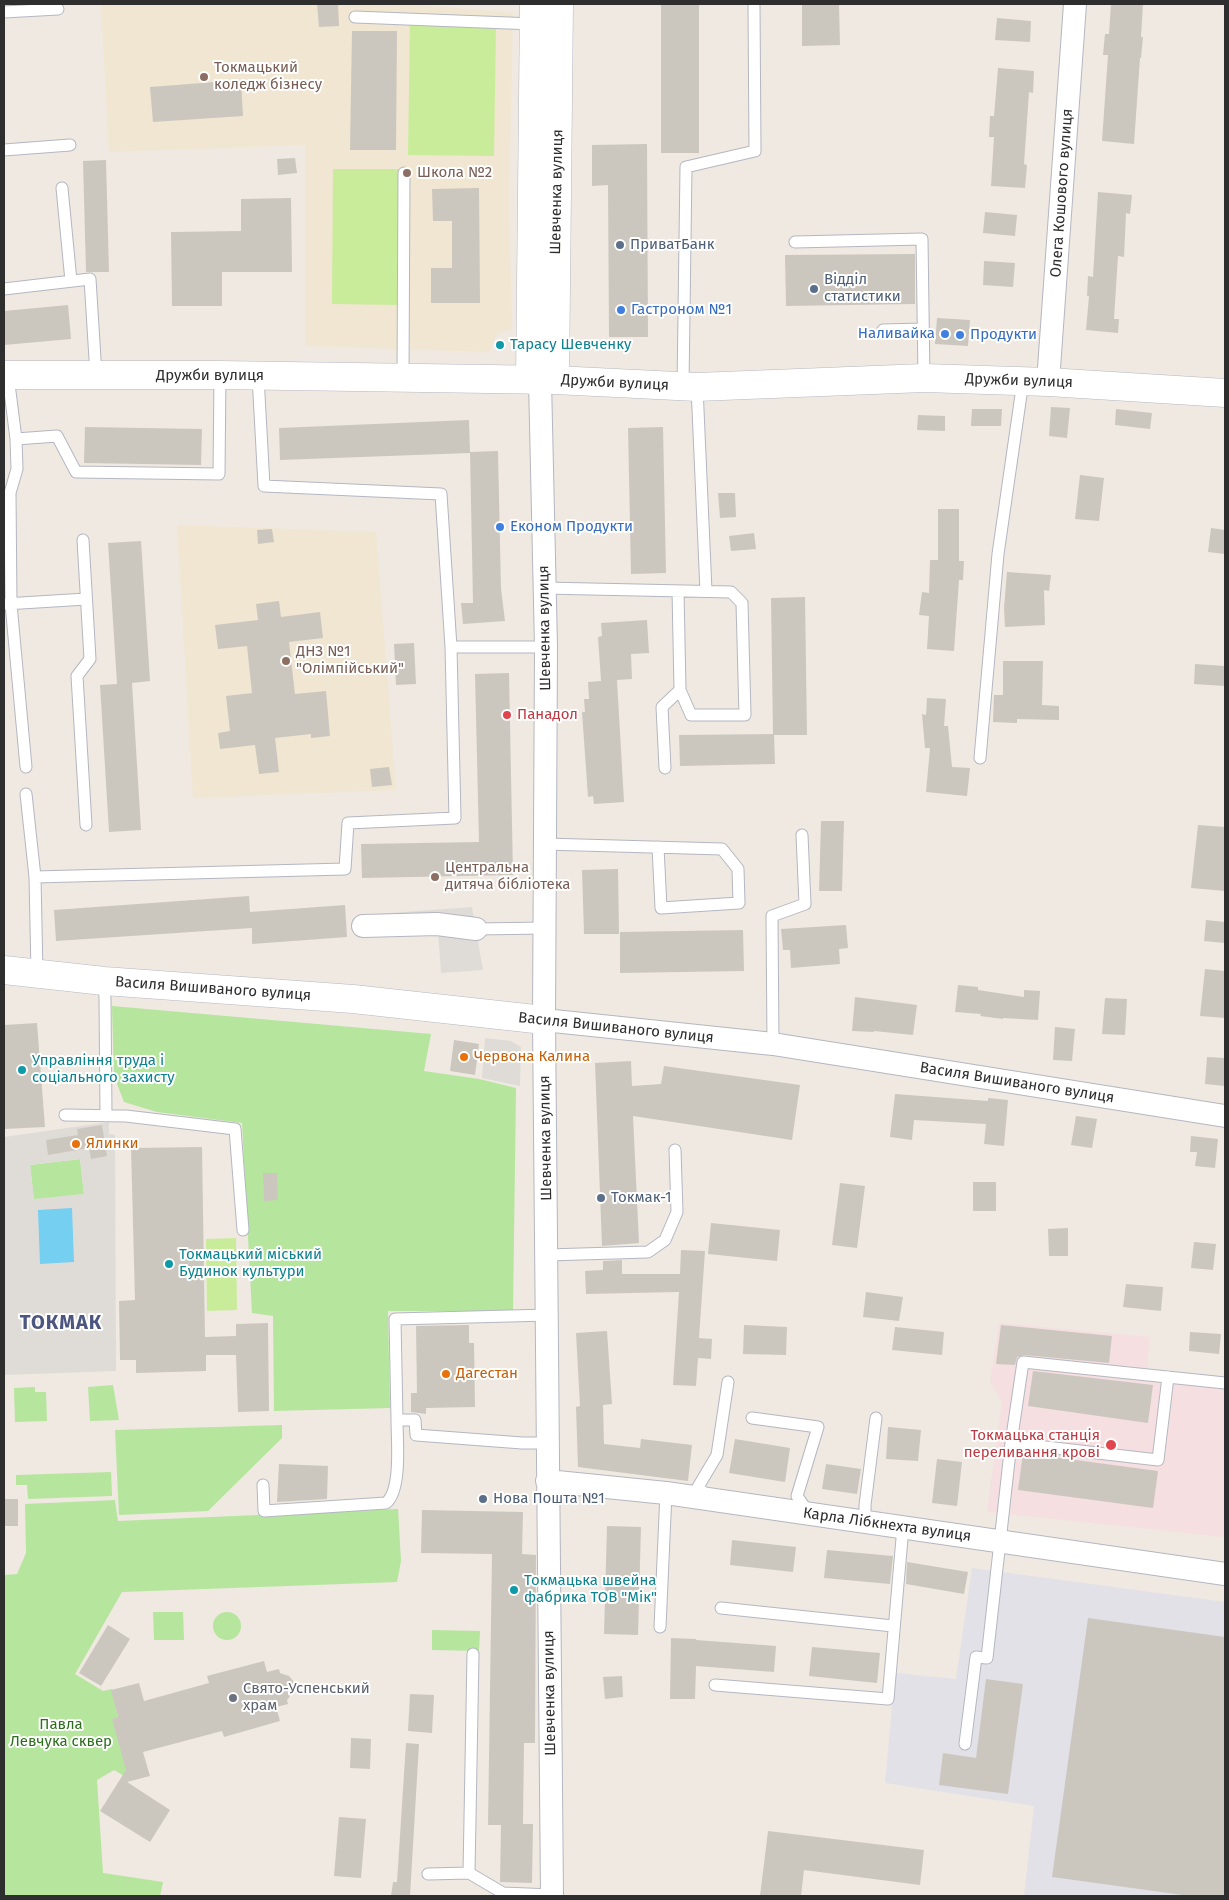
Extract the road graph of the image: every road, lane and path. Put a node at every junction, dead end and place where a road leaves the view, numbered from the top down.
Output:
1 (559, 4) edge
2 (754, 4) edge
3 (1075, 4) edge
4 (58, 9) dead end
5 (4, 12) edge
6 (534, 14) edge
7 (355, 17) dead end
8 (70, 145) dead end
9 (4, 150) edge
10 (404, 173) dead end
11 (62, 188) dead end
12 (795, 242) dead end
13 (71, 281) junction
14 (4, 289) edge
15 (923, 328) junction
16 (883, 330) dead end
17 (96, 375) junction
18 (6, 376) edge
19 (220, 376) junction
20 (258, 376) junction
21 (403, 378) junction
22 (924, 378) junction
23 (542, 380) junction
24 (1036, 381) junction
25 (690, 387) junction
26 (1225, 393) edge
27 (16, 439) junction
28 (83, 540) dead end
29 (544, 588) junction
30 (678, 591) junction
31 (706, 591) junction
32 (86, 599) junction
33 (8, 604) edge
34 (451, 647) junction
35 (546, 647) junction
36 (680, 690) junction
37 (980, 758) dead end
38 (26, 767) dead end
39 (665, 768) dead end
40 (26, 794) dead end
41 (86, 825) dead end
42 (802, 835) dead end
43 (546, 844) junction
44 (658, 847) junction
45 (35, 877) junction
46 (363, 926) dead end
47 (545, 928) junction
48 (476, 929) joint
49 (4, 970) edge
50 (37, 972) junction
51 (104, 981) junction
52 (544, 1020) junction
53 (773, 1044) junction
54 (65, 1115) dead end
55 (106, 1116) junction
56 (1225, 1116) edge
57 (675, 1150) dead end
58 (243, 1230) dead end
59 (547, 1255) junction
60 (548, 1315) junction
61 (1168, 1377) junction
62 (728, 1382) dead end
63 (1225, 1383) edge
64 (752, 1418) dead end
65 (876, 1418) dead end
66 (397, 1420) junction
67 (548, 1443) junction
68 (1011, 1443) junction
69 (547, 1481) junction
70 (263, 1485) dead end
71 (666, 1493) junction
72 (711, 1500) junction
73 (809, 1514) junction
74 (865, 1522) junction
75 (903, 1528) junction
76 (1000, 1541) junction
77 (1225, 1574) edge
78 (721, 1608) dead end
79 (893, 1626) junction
80 (660, 1627) dead end
81 (473, 1654) dead end
82 (715, 1685) dead end
83 (965, 1744) dead end
84 (469, 1873) junction
85 (428, 1874) dead end
86 (552, 1896) edge

1 - 23 street, Шевченка вулиця
2 - 25 lane
3 - 24 street, Олега Кошового вулиця
4 - 5 lane
6 - 7 lane
6 - 23 street, Шевченка вулиця
8 - 9 lane
10 - 21 lane
11 - 13 lane
12 - 15 lane
13 - 14 lane
13 - 17 lane
15 - 16 lane
15 - 22 lane
17 - 18 street, Дружби вулиця
17 - 19 street, Дружби вулиця
18 - 27 lane
19 - 20 street, Дружби вулиця
19 - 27 lane
20 - 21 street, Дружби вулиця
20 - 34 lane
21 - 23 street, Дружби вулиця
22 - 24 street, Дружби вулиця
22 - 25 street, Дружби вулиця
23 - 25 street, Дружби вулиця
23 - 29 street, Шевченка вулиця
24 - 26 street, Дружби вулиця
24 - 37 lane
25 - 31 lane
27 - 33 lane
28 - 32 lane
29 - 30 lane
29 - 35 street, Шевченка вулиця
30 - 31 lane
30 - 36 lane
31 - 36 lane
32 - 33 lane
32 - 41 lane
33 - 38 lane
34 - 35 lane
34 - 45 lane
35 - 43 street, Шевченка вулиця
36 - 39 lane
40 - 45 lane
42 - 53 lane
43 - 44 lane
43 - 47 street, Шевченка вулиця
44 - 44 lane
45 - 50 lane
46 - 48 street
47 - 48 lane
47 - 52 street, Шевченка вулиця
49 - 50 street, Василя Вишиваного вулиця
50 - 51 street, Василя Вишиваного вулиця
51 - 52 street, Василя Вишиваного вулиця
51 - 55 lane
52 - 53 street, Василя Вишиваного вулиця
52 - 59 street, Шевченка вулиця
53 - 56 street, Василя Вишиваного вулиця
54 - 55 lane
55 - 58 lane
57 - 59 lane
59 - 60 street, Шевченка вулиця
60 - 66 lane
60 - 67 street, Шевченка вулиця
61 - 63 lane
61 - 68 lane
61 - 68 lane
62 - 72 lane
64 - 73 lane
65 - 74 lane
66 - 67 lane
66 - 70 lane
67 - 69 street, Шевченка вулиця
68 - 76 lane
69 - 71 street, Карла Лібкнехта вулиця
69 - 86 street, Шевченка вулиця
71 - 72 street, Карла Лібкнехта вулиця
71 - 80 lane
72 - 73 street, Карла Лібкнехта вулиця
73 - 74 street, Карла Лібкнехта вулиця
74 - 75 street, Карла Лібкнехта вулиця
75 - 76 street, Карла Лібкнехта вулиця
75 - 79 lane
76 - 77 street, Карла Лібкнехта вулиця
76 - 83 lane
78 - 79 lane
79 - 82 lane
81 - 84 lane
84 - 85 lane
84 - 86 lane

